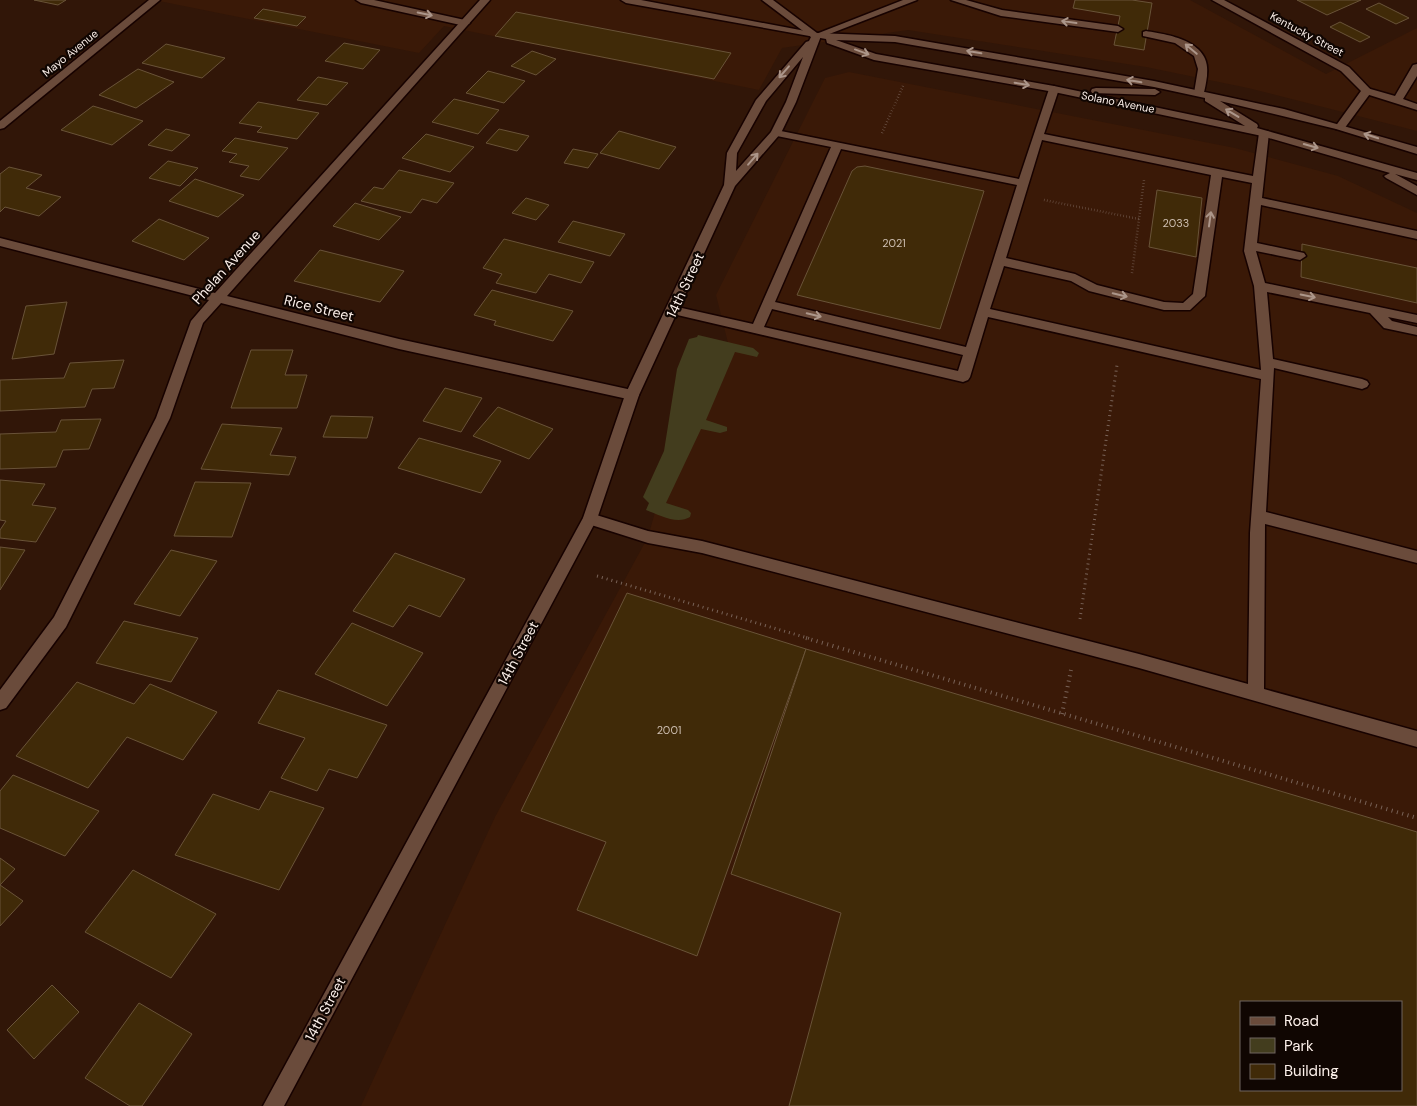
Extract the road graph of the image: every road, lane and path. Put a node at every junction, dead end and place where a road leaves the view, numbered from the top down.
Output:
1 (156, 0) edge
2 (360, 0) edge
3 (485, 0) edge
4 (626, 0) edge
5 (766, 0) edge
6 (912, 0) edge
7 (956, 0) edge
8 (1218, 0) edge
9 (465, 23) junction
10 (1118, 29) dead end
11 (1146, 34) dead end
12 (816, 36) junction
13 (1417, 67) edge
14 (904, 82) dead end
15 (1054, 89) junction
16 (1367, 91) junction
17 (1396, 101) junction
18 (1197, 106) junction
19 (1417, 107) edge
20 (0, 126) edge
21 (1340, 127) junction
22 (776, 132) junction
23 (1264, 133) junction
24 (1038, 136) junction
25 (838, 144) junction
26 (1417, 151) edge
27 (873, 152) junction
28 (1147, 159) junction
29 (1365, 162) junction
30 (1217, 172) junction
31 (1417, 178) edge
32 (1257, 180) junction
33 (1024, 182) junction
34 (730, 185) junction
35 (1417, 191) edge
36 (1020, 195) junction
37 (1255, 200) junction
38 (1139, 219) junction
39 (1417, 235) edge
40 (0, 242) edge
41 (1250, 245) junction
42 (1300, 256) dead end
43 (1000, 261) junction
44 (1260, 286) junction
45 (1129, 296) junction
46 (218, 298) junction
47 (767, 304) junction
48 (673, 310) junction
49 (1374, 310) junction
50 (1417, 310) edge
51 (984, 312) junction
52 (1417, 319) edge
53 (757, 329) junction
54 (1417, 332) edge
55 (1120, 343) junction
56 (972, 353) junction
57 (1267, 369) junction
58 (1362, 384) dead end
59 (632, 395) junction
60 (1258, 516) junction
61 (590, 519) junction
62 (1417, 558) edge
63 (597, 576) dead end
64 (1076, 646) junction
65 (1256, 695) junction
66 (0, 702) edge
67 (1062, 714) junction
68 (1417, 739) edge
69 (1417, 818) edge
70 (274, 1106) edge

1 - 20 street, Mayo Avenue
2 -> 9 street
3 - 9 street, Phelan Avenue
4 - 12 street, Solano Avenue
5 - 12 street
6 - 12 street
10 -> 7 street
8 - 16 street, Kentucky Street
9 - 46 street, Phelan Avenue
18 -> 11 street
12 -> 15 street, Solano Avenue
18 -> 12 street, Solano Avenue
12 - 22 street, 14th Street
12 -> 34 street, 14th Street
13 - 17 street
14 - 27 path
15 - 18 street, Solano Avenue
15 - 18 street
15 - 24 street
16 - 17 street
16 - 21 street
17 - 19 street
18 - 21 street, Solano Avenue
18 - 23 street, Solano Avenue
23 -> 18 street
26 -> 21 street, Solano Avenue
22 - 25 street
34 -> 22 street, 14th Street
23 -> 29 street, Solano Avenue
23 - 32 street
24 - 28 street
24 - 33 street
25 - 27 street
25 - 47 street
27 - 33 street
28 - 30 street
28 - 38 path
29 - 31 street, Solano Avenue
29 - 35 street
30 - 32 street
45 -> 30 street
32 - 37 street
33 - 36 street
34 - 48 street, 14th Street
36 - 38 path
36 - 43 street
37 - 39 street
37 - 41 street
38 - 45 path
40 - 46 street, Rice Street
41 - 42 street
41 - 44 street
43 -> 45 street
43 - 51 street
44 -> 49 street
44 - 57 street
46 - 59 street, Rice Street
46 - 66 street, Phelan Avenue
47 - 53 street
47 -> 56 street
48 - 53 street
48 - 59 street, 14th Street
49 - 50 street
49 - 52 street
49 - 54 street
51 - 55 street
51 - 56 street
53 - 56 street
55 - 57 street
55 - 64 path
57 - 58 street
57 - 60 street
59 - 61 street, 14th Street
60 - 62 street
60 - 65 street
61 - 64 street
61 - 70 street, 14th Street
63 - 67 path
64 - 65 street
64 - 67 path
65 - 68 street
67 - 69 path

